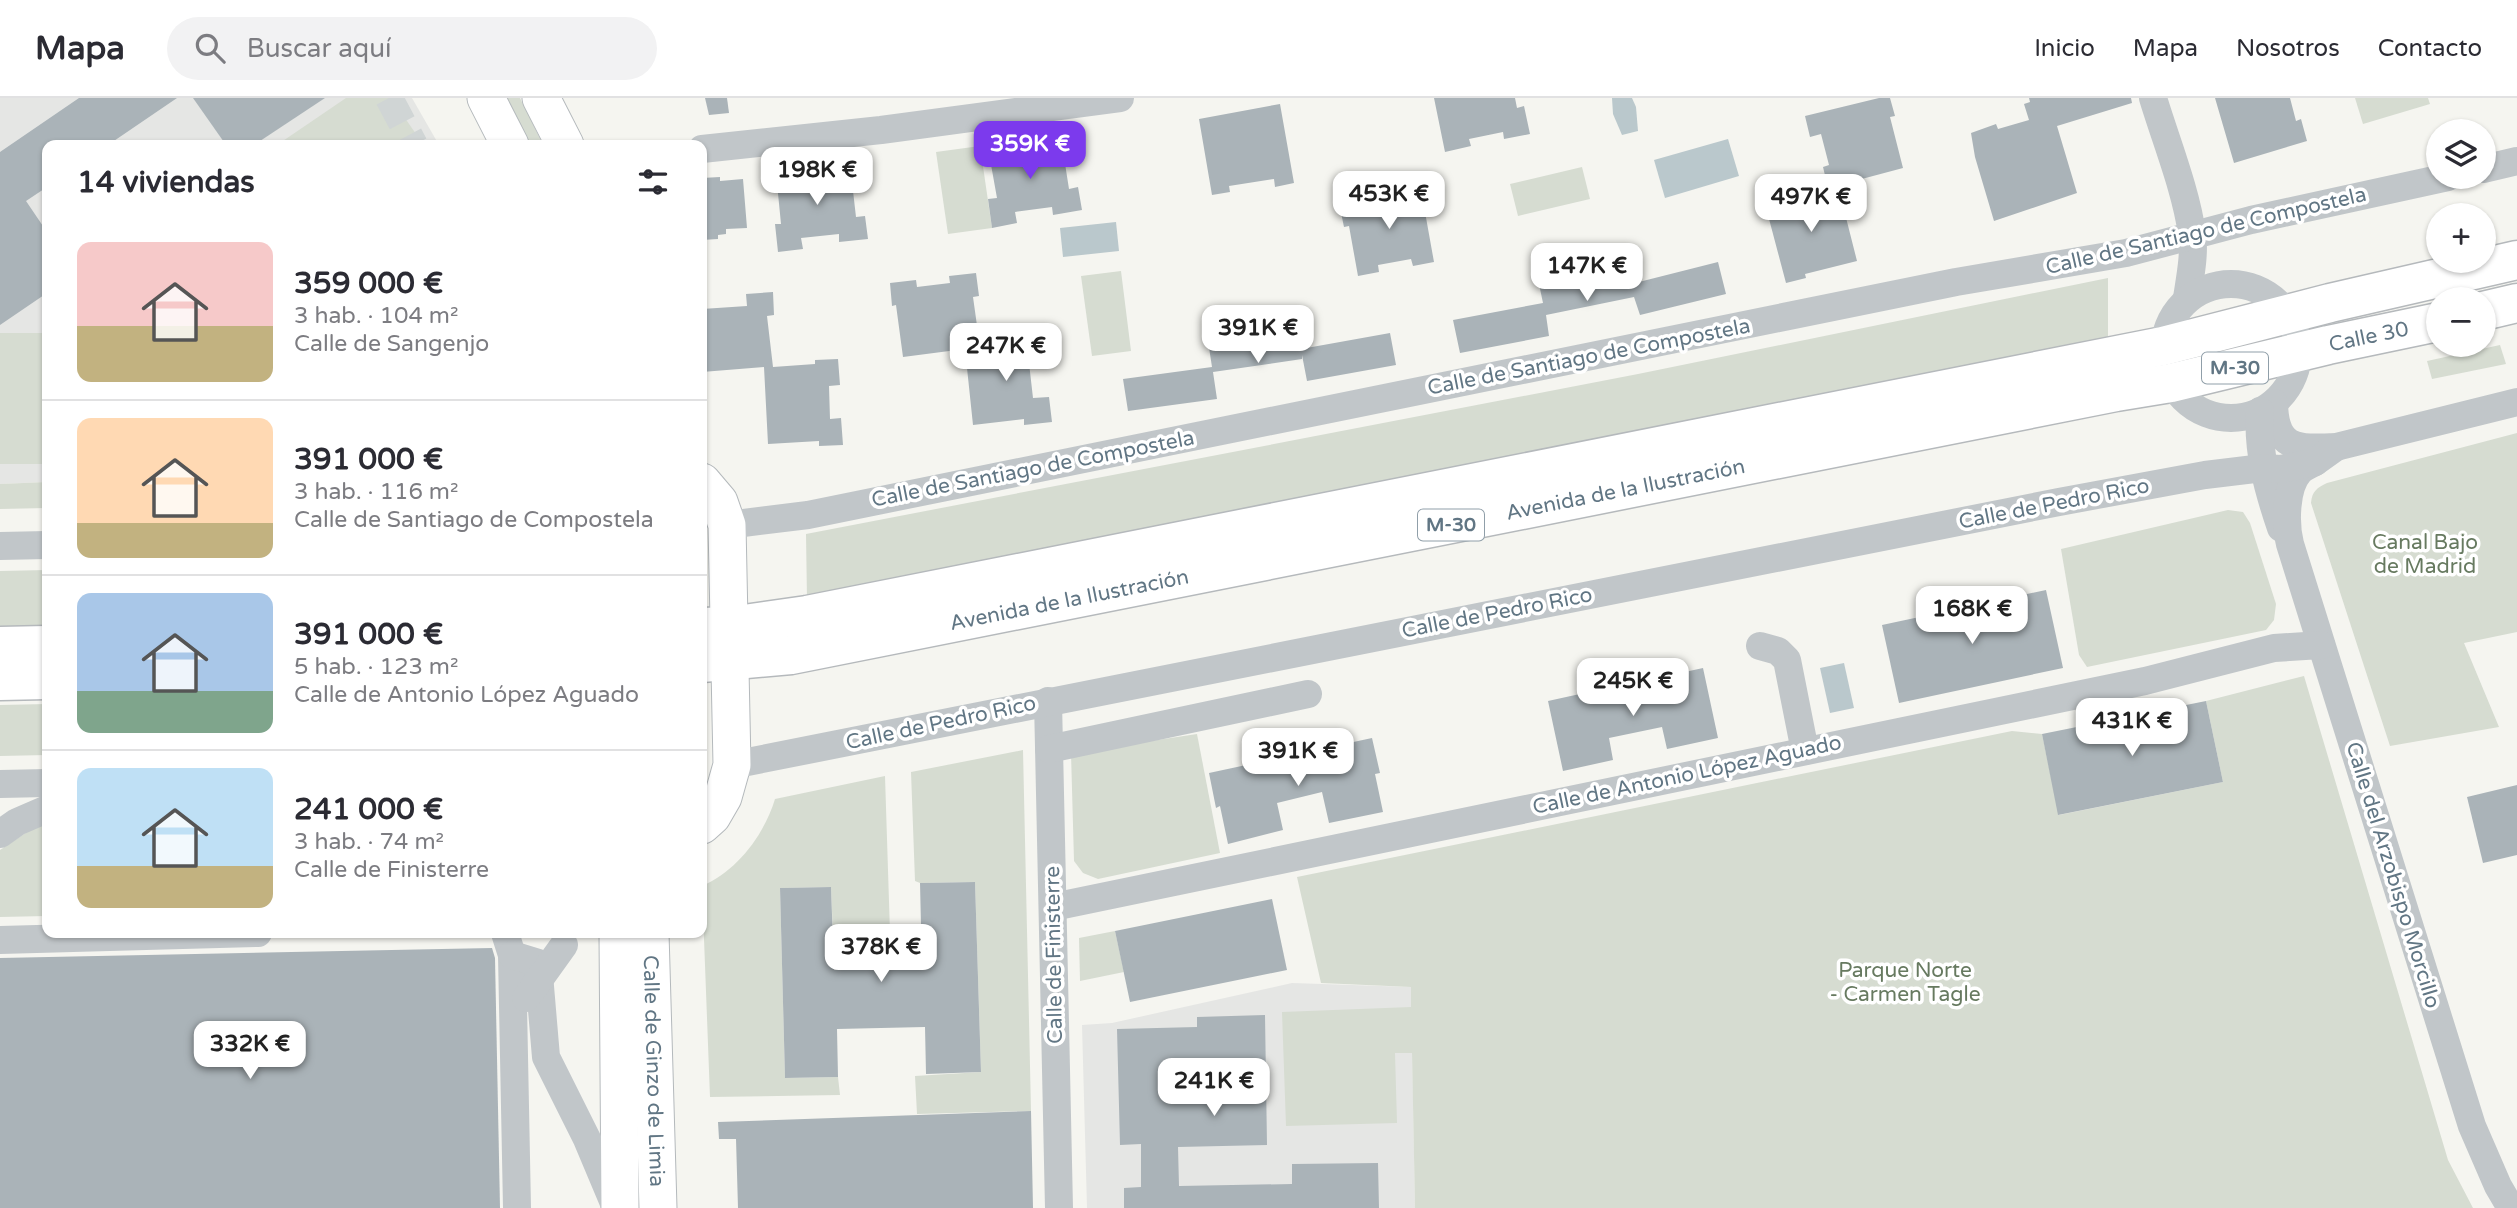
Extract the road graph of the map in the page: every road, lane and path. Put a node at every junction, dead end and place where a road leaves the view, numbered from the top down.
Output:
1 (486, 98) edge
2 (541, 98) edge
3 (1121, 98) edge
4 (2154, 98) edge
5 (507, 140) edge
6 (562, 140) edge
7 (707, 148) edge
8 (2517, 161) edge
9 (2496, 166) edge
10 (2426, 182) edge
11 (2192, 234) junction
12 (2517, 260) edge
13 (2228, 283) junction
14 (2187, 298) junction
15 (2517, 303) edge
16 (2496, 308) edge
17 (2288, 315) junction
18 (2517, 322) edge
19 (2426, 324) edge
20 (2496, 326) edge
21 (2426, 338) edge
22 (2358, 340) junction
23 (2163, 346) junction
24 (2299, 353) junction
25 (2171, 383) junction
26 (2517, 402) edge
27 (2267, 407) junction
28 (2228, 419) junction
29 (2325, 454) junction
30 (2263, 468) junction
31 (707, 488) edge
32 (727, 525) junction
33 (2288, 536) junction
34 (42, 545) edge
35 (0, 546) edge
36 (716, 644) edge
37 (42, 645) edge
38 (2321, 645) junction
39 (0, 646) edge
40 (1760, 646) dead end
41 (42, 680) edge
42 (0, 681) edge
43 (1308, 694) dead end
44 (1048, 701) junction
45 (1049, 749) junction
46 (1805, 751) junction
47 (732, 765) junction
48 (42, 783) edge
49 (0, 784) edge
50 (42, 810) edge
51 (707, 820) edge
52 (0, 834) edge
53 (1053, 907) junction
54 (74, 938) edge
55 (618, 938) edge
56 (650, 938) edge
57 (569, 939) edge
58 (0, 940) edge
59 (508, 944) edge
60 (2509, 1194) edge
61 (517, 1208) edge
62 (531, 1208) edge
63 (618, 1208) edge
64 (658, 1208) edge
65 (1059, 1208) edge

1 - 5 main road
2 - 6 main road
3 - 7 street
4 - 11 street
8 - 9 street
10 - 11 street, Calle de Santiago de Compostela
11 - 13 street
11 - 14 street
11 - 32 street, Calle de Santiago de Compostela
12 - 17 highway, M-30
13 - 14 street
13 - 17 street
14 - 23 street
15 - 16 highway
17 - 23 highway, Avenida de la Ilustración / M-30
17 - 24 street
18 - 20 highway
19 - 22 highway, Calle 30 / M-30
21 - 22 highway
22 - 24 highway, Calle 30 / M-30
23 - 25 street
23 - 36 highway, Avenida de la Ilustración / M-30
24 - 25 highway, Avenida de la Ilustración / M-30
24 - 27 street
25 - 28 street
25 - 36 highway, Avenida de la Ilustración / M-30
26 - 29 street, Calle de Pedro Rico
27 - 28 street
27 - 29 street, Calle de Pedro Rico
27 - 30 street, Calle del Arzobispo Morcillo
28 - 30 street
29 - 30 street, Calle de Pedro Rico
29 - 33 street, Calle del Arzobispo Morcillo
30 - 33 street, Calle del Arzobispo Morcillo
30 - 44 street, Calle de Pedro Rico
31 - 32 main road
32 - 36 main road
33 - 38 street, Calle del Arzobispo Morcillo
34 - 35 street
36 - 47 main road
37 - 39 highway
38 - 46 street, Calle de Antonio López Aguado
38 - 60 street, Calle del Arzobispo Morcillo
40 - 46 street
41 - 42 highway
43 - 45 street
44 - 45 street, Calle de Finisterre
44 - 47 street, Calle de Pedro Rico
45 - 53 street, Calle de Finisterre
46 - 53 street, Calle de Antonio López Aguado
47 - 51 main road
48 - 49 street
50 - 52 street
53 - 65 street, Calle de Finisterre
54 - 58 street
55 - 63 main road, Calle de Ginzo de Limia
56 - 64 main road, Calle de Ginzo de Limia
57 - 62 street, bridge
59 - 61 street
59 - 63 street

